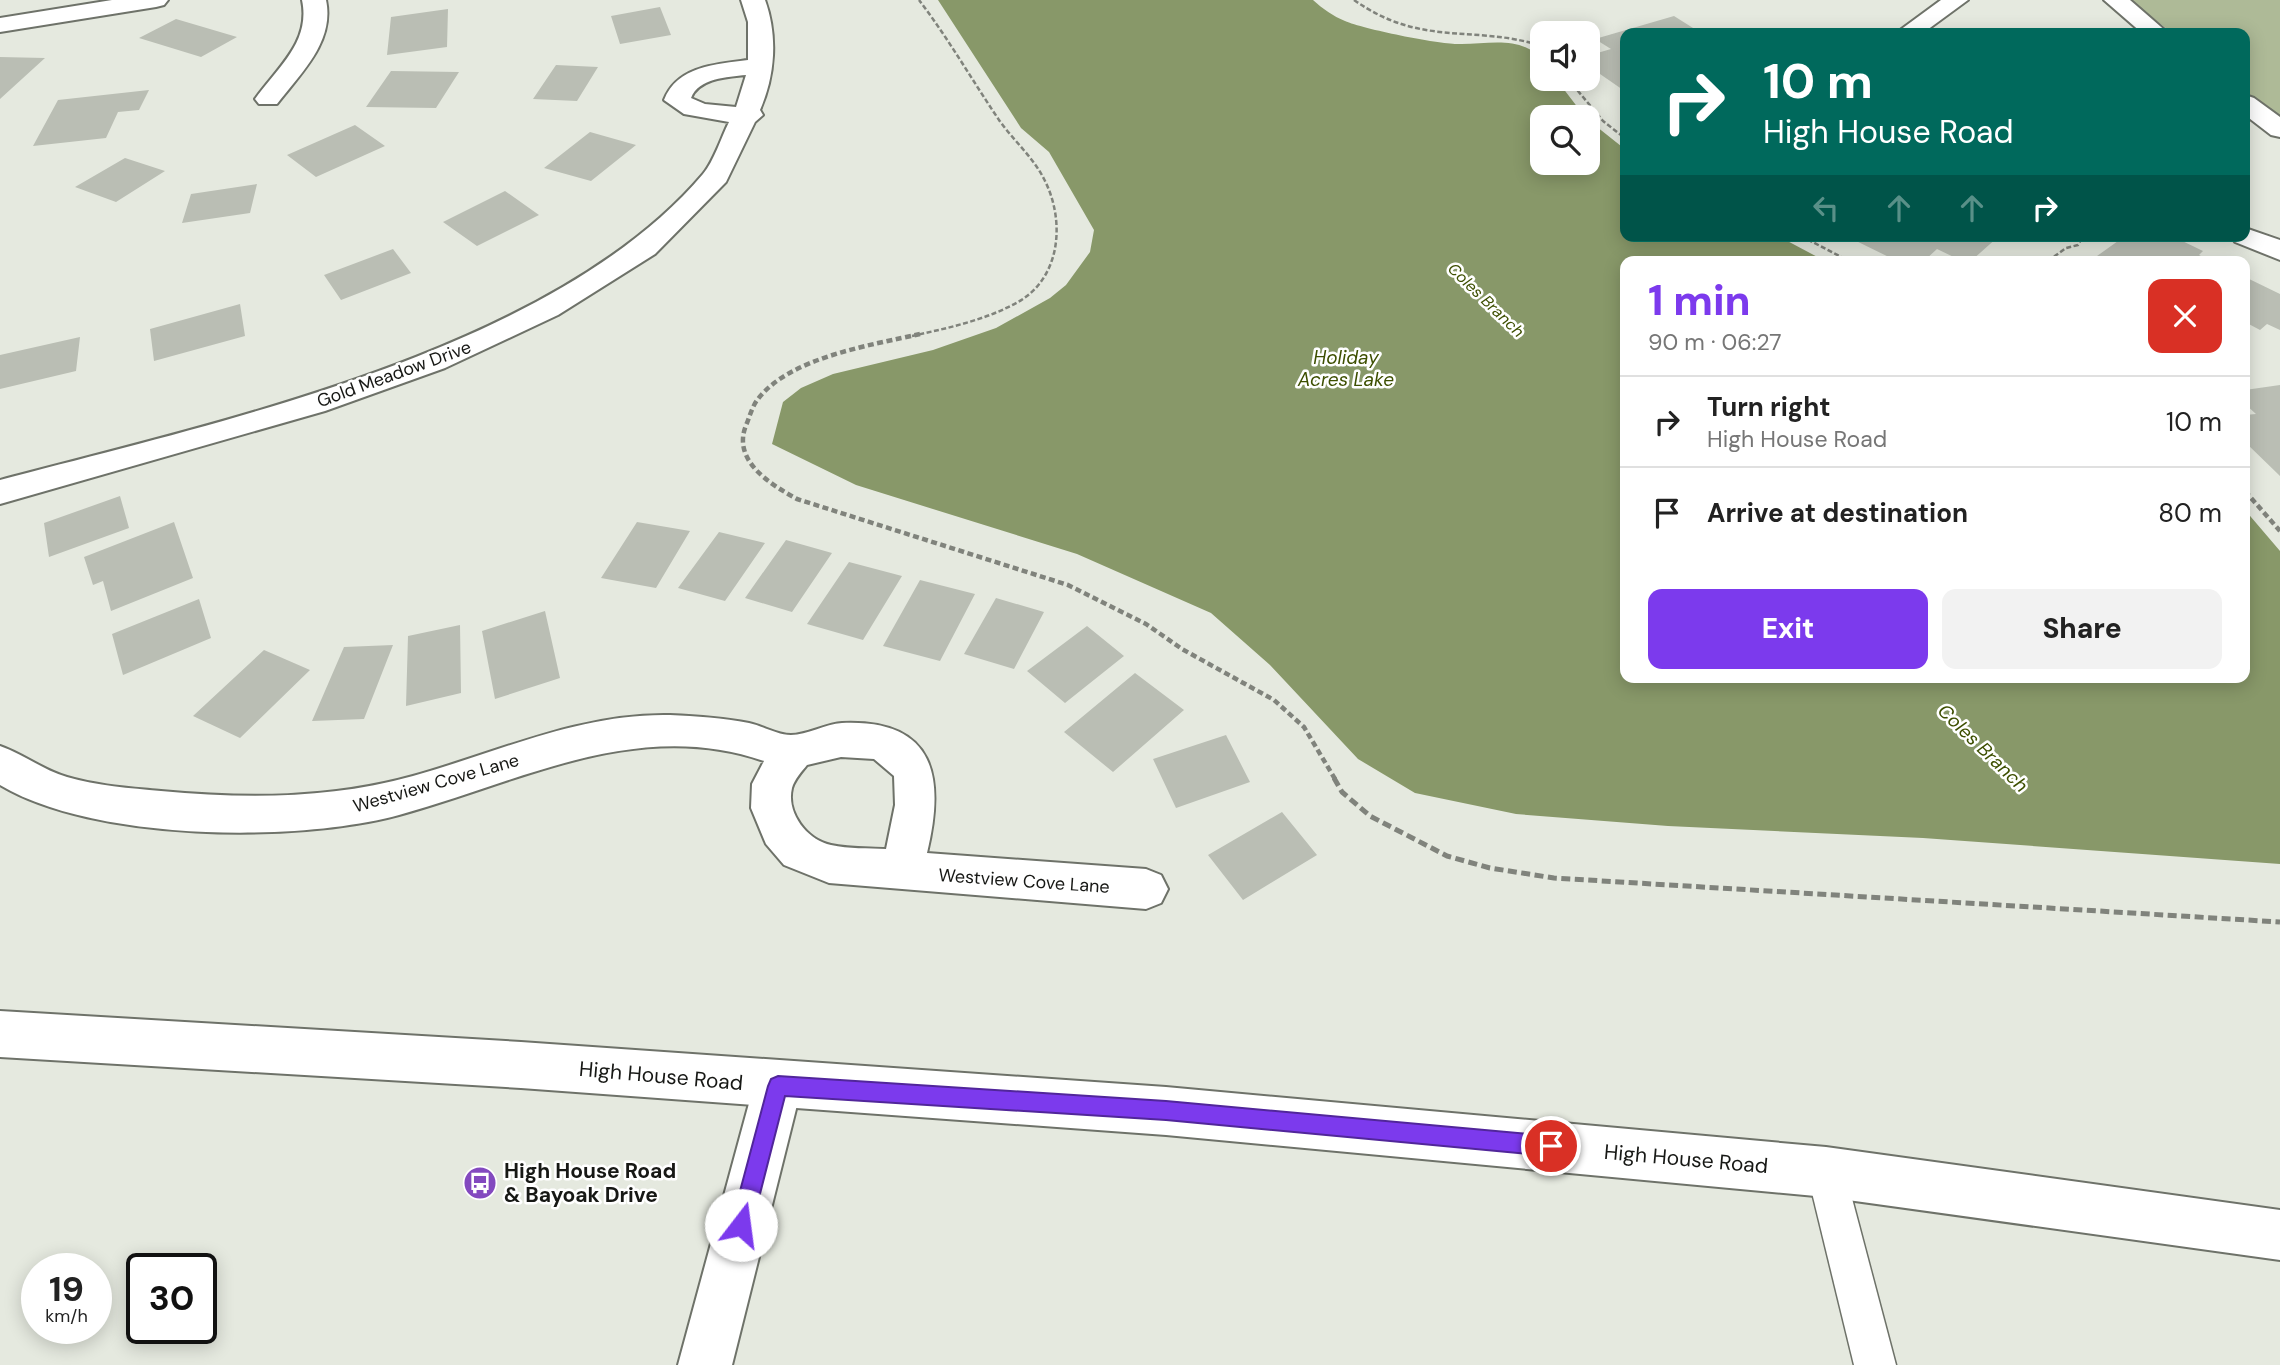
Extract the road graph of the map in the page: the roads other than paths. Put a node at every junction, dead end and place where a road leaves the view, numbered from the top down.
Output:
1 (156, 0) edge
2 (314, 0) edge
3 (753, 0) edge
4 (1956, 0) edge
5 (2116, 0) edge
6 (0, 25) edge
7 (1915, 28) edge
8 (2151, 28) edge
9 (760, 66) junction
10 (268, 99) dead end
11 (2250, 107) edge
12 (750, 115) junction
13 (2280, 129) edge
14 (2250, 238) edge
15 (2280, 251) edge
16 (0, 492) edge
17 (793, 752) junction
18 (0, 762) edge
19 (901, 872) junction
20 (1146, 889) dead end
21 (3, 1039) edge
22 (778, 1086) junction
23 (1826, 1172) junction
24 (2280, 1235) edge
25 (705, 1365) edge
26 (1875, 1365) edge

1 - 6 street
2 - 10 street
3 - 9 street, Gold Meadow Drive
4 - 7 street
5 - 8 street
9 - 12 street, Gold Meadow Drive
9 - 12 street
11 - 13 street
12 - 16 street, Gold Meadow Drive
14 - 15 street
17 - 18 street, Westview Cove Lane
17 - 19 street, Westview Cove Lane
17 - 19 street
19 - 20 street, Westview Cove Lane
21 - 22 street, High House Road
22 - 23 street, High House Road
22 - 25 street
23 - 24 street, High House Road
23 - 26 lane

